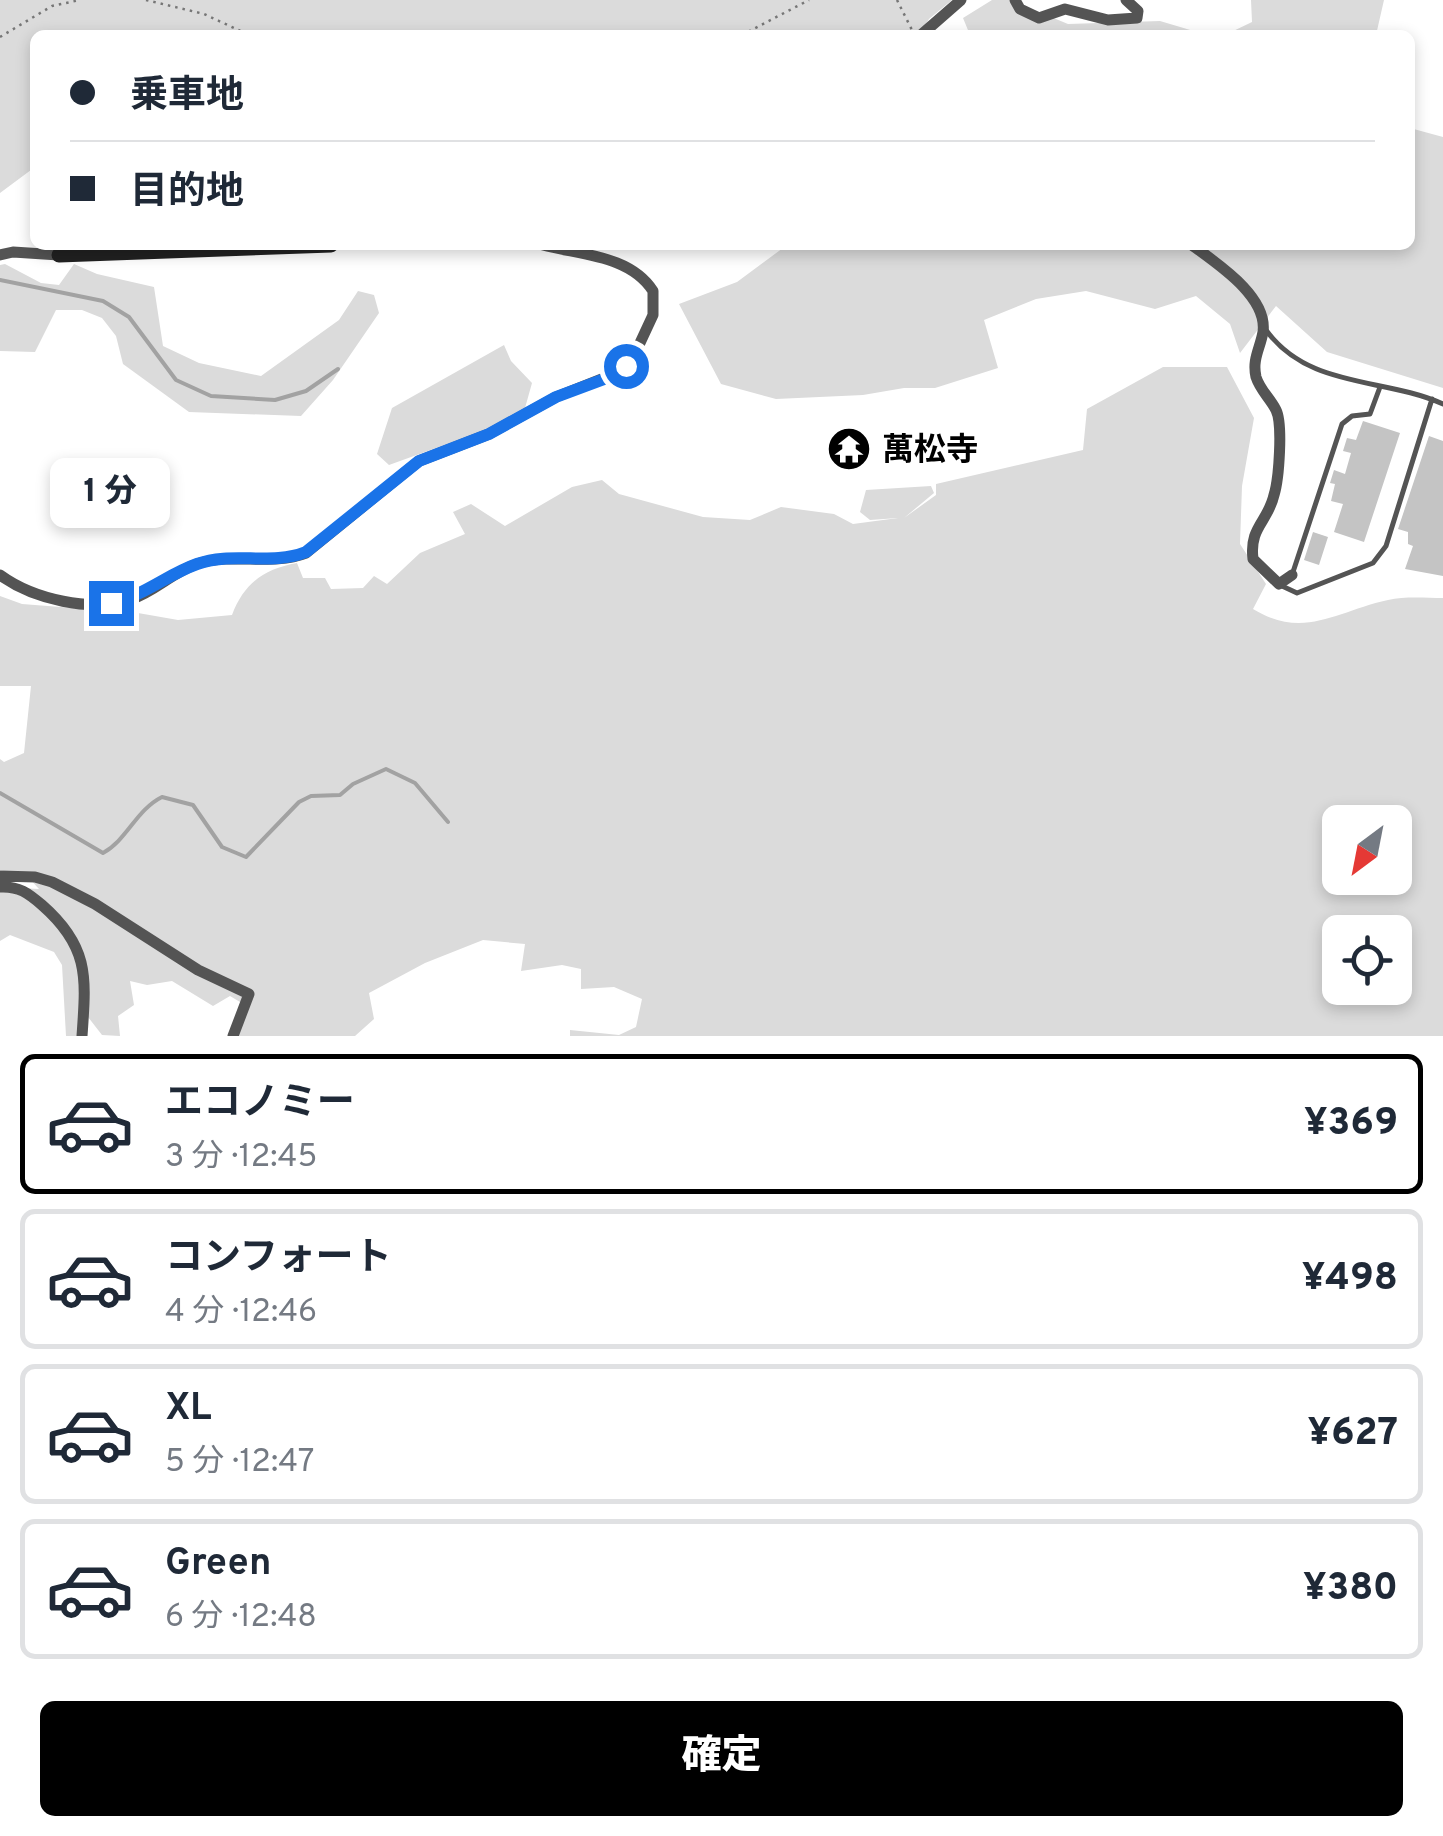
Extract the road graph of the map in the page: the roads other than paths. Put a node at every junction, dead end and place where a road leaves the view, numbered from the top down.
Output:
1 (961, 0) edge
2 (1015, 0) edge
3 (1126, 0) edge
4 (924, 30) edge
5 (127, 250) edge
6 (567, 250) edge
7 (1200, 250) edge
8 (59, 254) joint
9 (0, 255) edge
10 (1262, 324) junction
11 (1380, 388) junction
12 (1432, 399) junction
13 (1443, 404) edge
14 (0, 574) edge
15 (1292, 575) joint
16 (1279, 584) junction
17 (0, 876) edge
18 (0, 888) edge
19 (82, 1036) edge
20 (233, 1036) edge

1 - 4 street
2 - 3 street
5 - 8 street
6 - 14 street
7 - 10 street
8 - 9 street
10 - 11 lane
10 - 16 street
11 - 12 lane
11 - 15 lane
12 - 13 lane
12 - 16 lane
15 - 16 street
17 - 20 street
18 - 19 street

